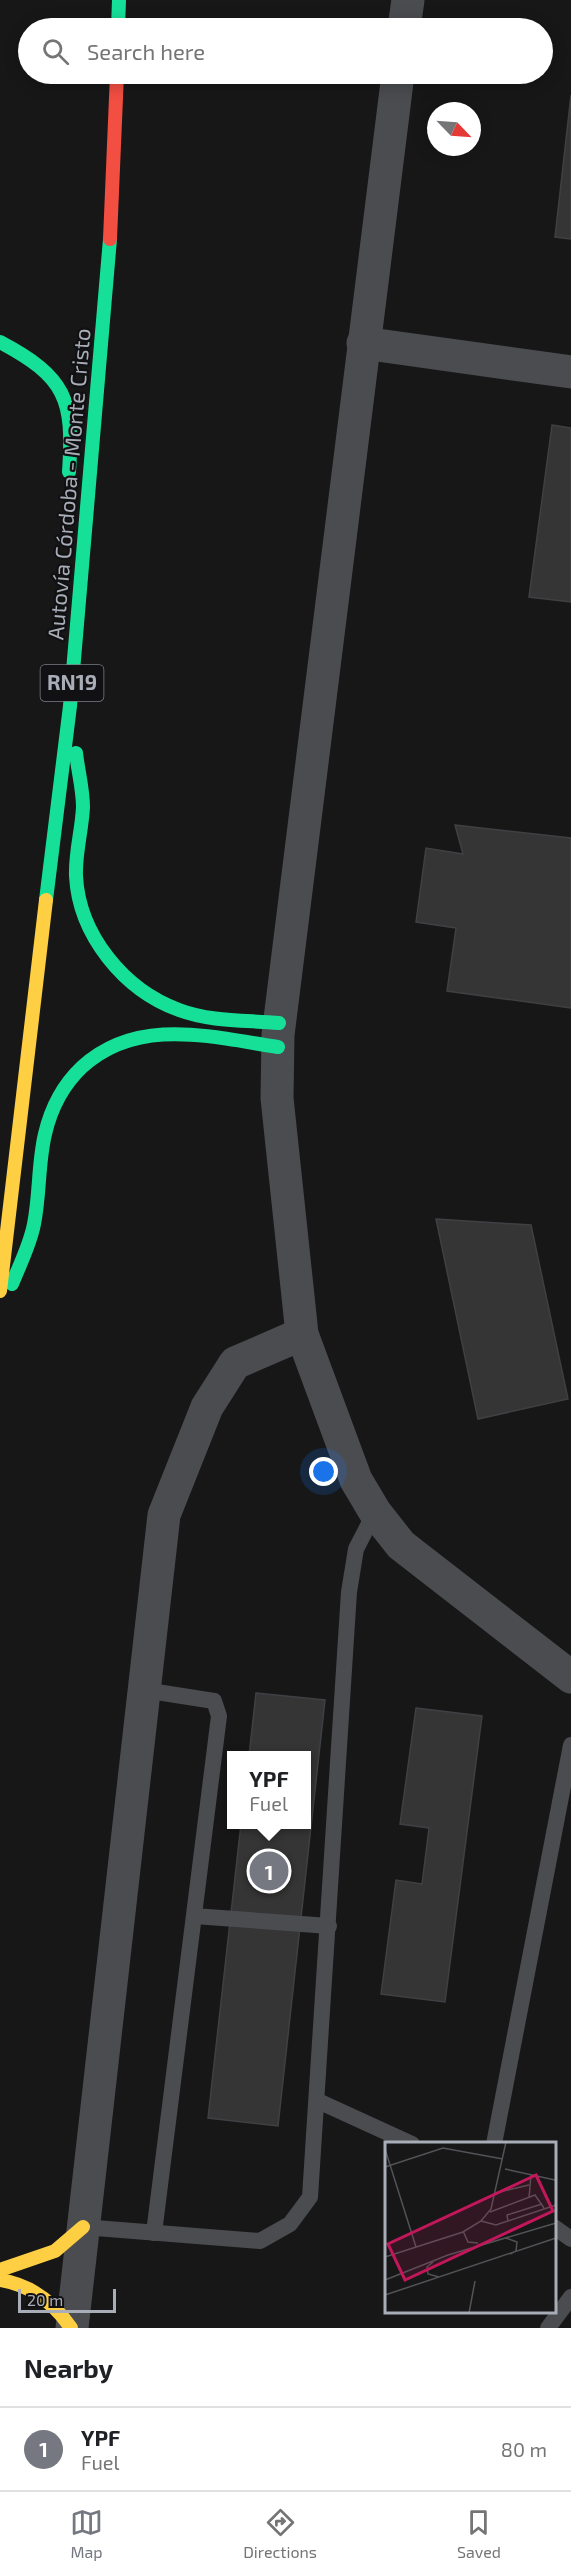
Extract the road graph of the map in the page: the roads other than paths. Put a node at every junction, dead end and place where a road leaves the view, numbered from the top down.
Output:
1 (119, 0) edge
2 (408, 0) edge
3 (118, 18) edge
4 (405, 18) edge
5 (117, 84) edge
6 (397, 84) edge
7 (0, 342) edge
8 (363, 343) junction
9 (571, 372) edge
10 (67, 485) dead end
11 (64, 606) dead end
12 (74, 670) junction
13 (70, 706) junction
14 (278, 1035) junction
15 (2, 1297) edge
16 (302, 1334) junction
17 (375, 1512) junction
18 (571, 1677) edge
19 (144, 1690) junction
20 (571, 1745) edge
21 (194, 1916) junction
22 (329, 1926) junction
23 (318, 2101) junction
24 (408, 2142) edge
25 (494, 2142) edge
26 (84, 2227) junction
27 (556, 2228) edge
28 (154, 2233) junction
29 (571, 2239) edge
30 (0, 2270) edge
31 (0, 2280) edge
32 (571, 2297) edge
33 (71, 2328) edge
34 (548, 2328) edge

1 - 3 highway
2 - 4 street
5 - 12 highway, Autovía Córdoba - Monte Cristo / RN19
6 - 8 street
7 - 10 highway
8 - 9 street
8 - 14 street
11 - 12 highway, RN19
12 - 13 highway, Autovía Córdoba - Monte Cristo / RN19
13 - 14 highway
13 - 15 highway, Autovía Córdoba - Monte Cristo / RN19
14 - 15 highway
14 - 16 street
16 - 17 street
16 - 19 street
17 - 18 street
17 - 22 lane
19 - 21 lane
19 - 26 street
20 - 25 lane
21 - 22 lane
21 - 28 lane
22 - 23 lane
23 - 24 lane
23 - 28 lane
26 - 28 lane
26 - 30 highway
26 - 33 street
27 - 29 lane
31 - 33 highway
32 - 34 lane

